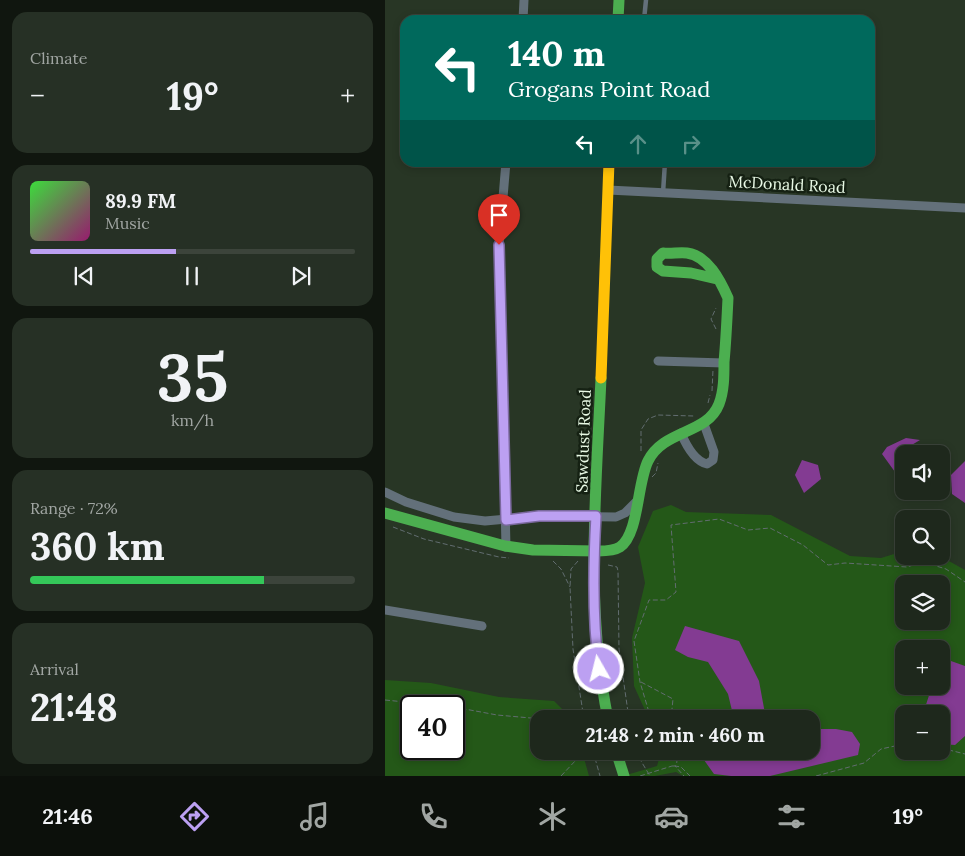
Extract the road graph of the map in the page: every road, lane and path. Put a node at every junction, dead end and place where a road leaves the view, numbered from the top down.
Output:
1 (524, 0) edge
2 (619, 0) edge
3 (646, 0) edge
4 (523, 15) edge
5 (618, 15) edge
6 (644, 15) edge
7 (506, 167) edge
8 (609, 167) edge
9 (665, 167) edge
10 (608, 190) junction
11 (663, 193) junction
12 (965, 208) edge
13 (717, 279) junction
14 (719, 304) dead end
15 (718, 335) dead end
16 (658, 361) dead end
17 (719, 363) junction
18 (706, 408) dead end
19 (701, 420) junction
20 (681, 434) junction
21 (641, 458) dead end
22 (658, 463) dead end
23 (650, 480) dead end
24 (385, 492) edge
25 (636, 502) junction
26 (385, 513) edge
27 (596, 516) junction
28 (506, 520) junction
29 (506, 547) junction
30 (594, 551) junction
31 (583, 558) dead end
32 (608, 564) dead end
33 (965, 582) edge
34 (385, 610) edge
35 (482, 626) dead end
36 (640, 682) junction
37 (385, 700) edge
38 (400, 702) edge
39 (465, 709) edge
40 (583, 710) edge
41 (606, 710) edge
42 (628, 710) edge
43 (648, 710) edge
44 (672, 710) edge
45 (530, 718) edge
46 (895, 746) edge
47 (950, 750) edge
48 (965, 754) edge
49 (576, 760) edge
50 (596, 760) edge
51 (619, 760) edge
52 (640, 760) edge
53 (676, 760) edge
54 (673, 766) junction
55 (561, 776) edge
56 (600, 776) edge
57 (623, 776) edge
58 (640, 776) edge
59 (650, 776) edge
60 (684, 776) edge
61 (690, 776) edge
62 (816, 776) edge

1 - 4 street
2 - 5 street
3 - 6 lane
7 - 28 street
8 - 10 street, Sawdust Road
9 - 11 lane
10 - 11 street, McDonald Road
10 - 27 street, Sawdust Road
11 - 12 street, McDonald Road
13 - 13 street
13 - 17 street
14 - 15 path
16 - 17 street
17 - 18 path
17 - 19 street
19 - 20 street
19 - 20 street
19 - 21 path
20 - 25 street
22 - 23 path
24 - 28 street
25 - 27 street
25 - 30 street
26 - 29 street
27 - 28 street
27 - 30 street, Sawdust Road
28 - 29 street
29 - 30 street
30 - 41 street, Sawdust Road
31 - 40 path
32 - 42 path
33 - 36 path
34 - 35 street
36 - 43 path
36 - 44 path
37 - 38 path
39 - 45 path
46 - 62 path
47 - 48 path
49 - 55 path
50 - 56 path
51 - 57 street
52 - 59 path
53 - 54 path
54 - 58 path, bridge
54 - 60 path
54 - 61 path

